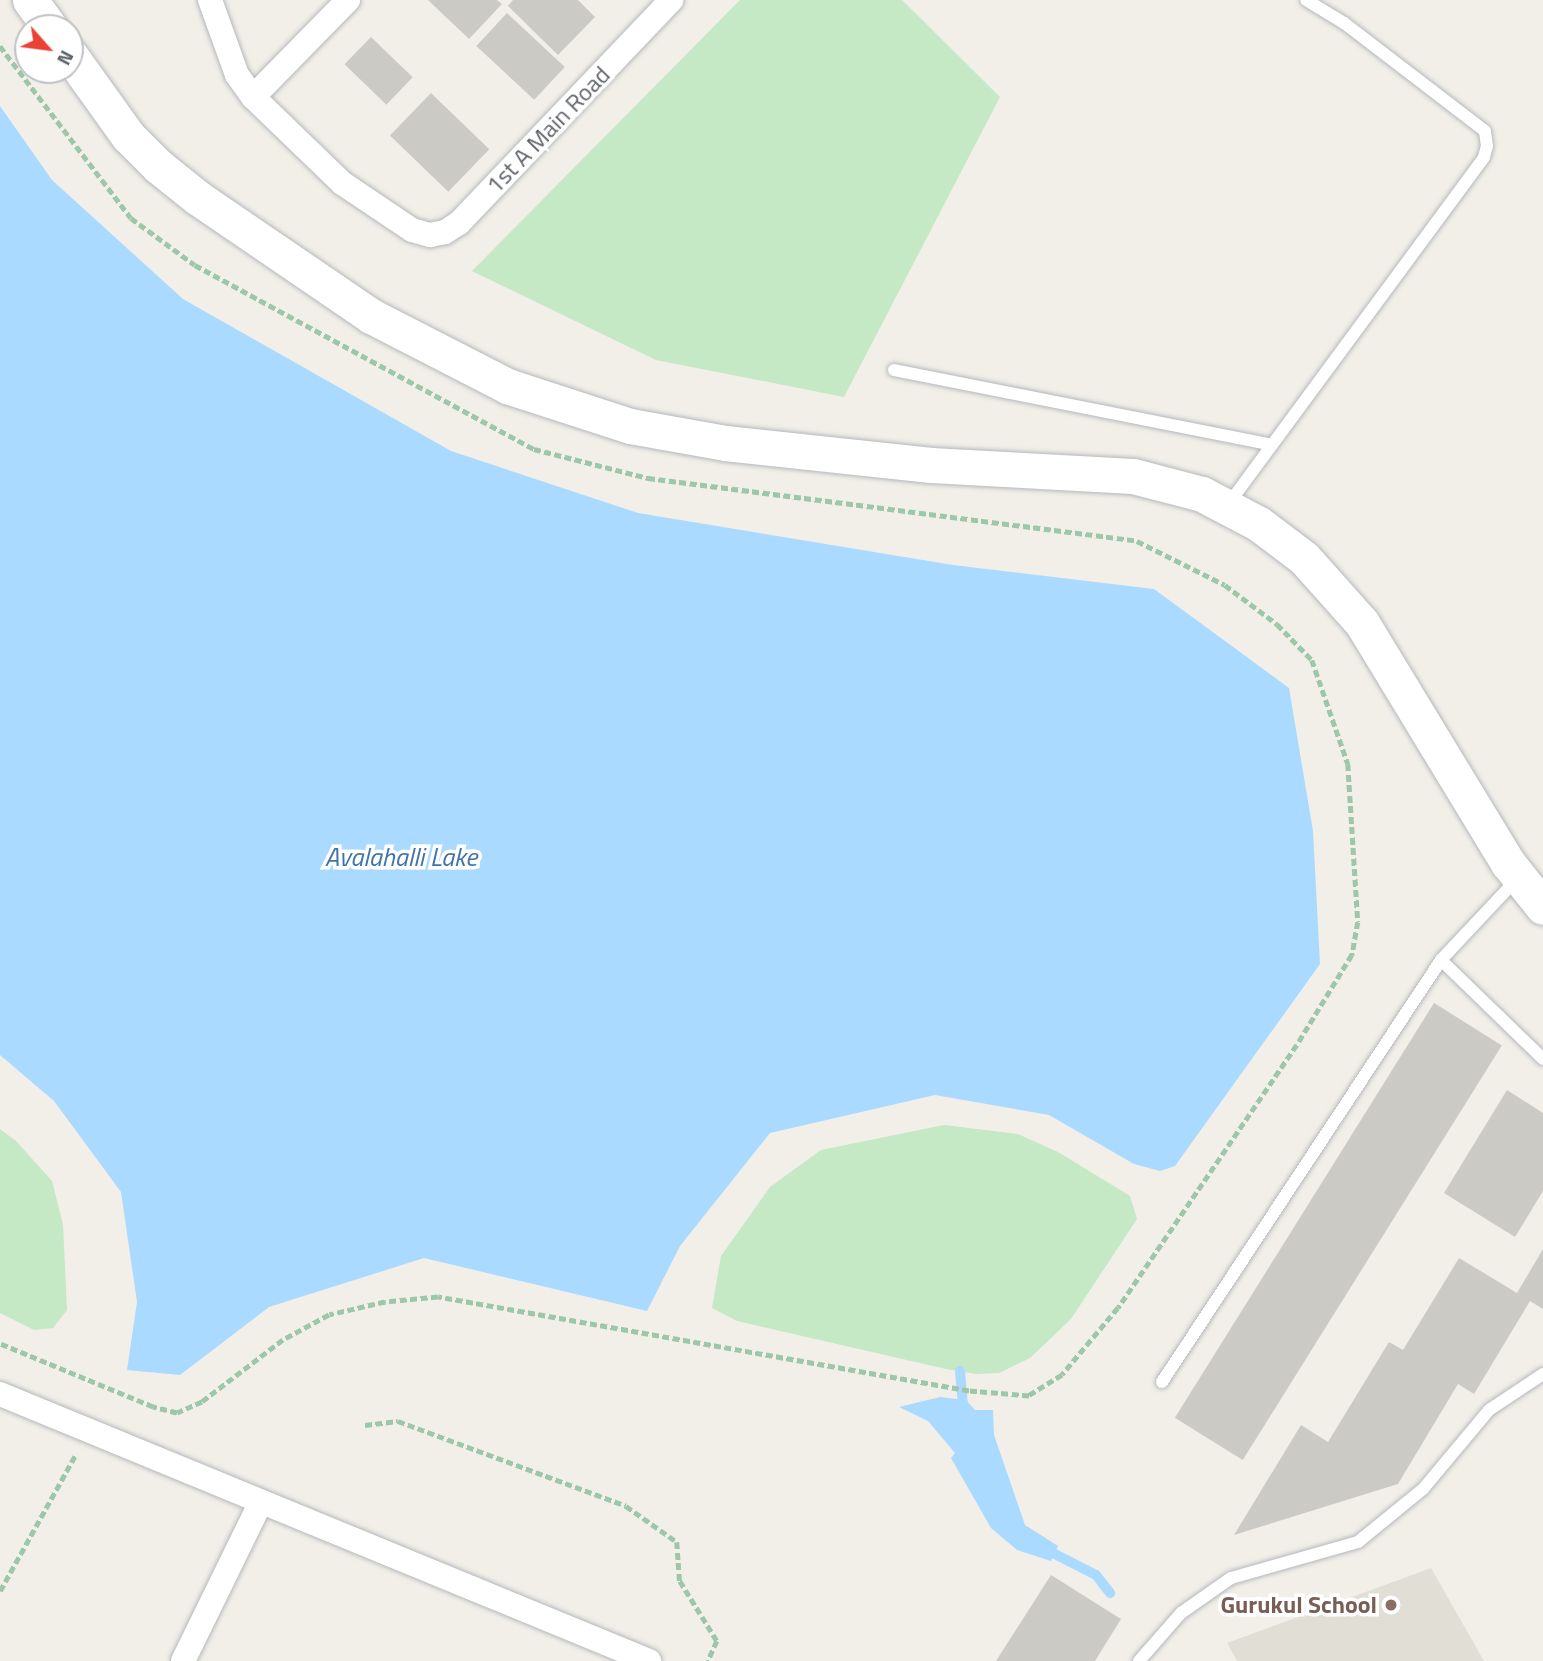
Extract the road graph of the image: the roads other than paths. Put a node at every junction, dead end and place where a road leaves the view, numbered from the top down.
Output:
1 (210, 0) edge
2 (348, 0) edge
3 (671, 0) edge
4 (1306, 0) edge
5 (84, 75) edge
6 (253, 97) junction
7 (894, 370) dead end
8 (1272, 445) junction
9 (1227, 507) junction
10 (1520, 877) junction
11 (1543, 907) edge
12 (1441, 960) junction
13 (1543, 1059) edge
14 (1543, 1374) edge
15 (1162, 1382) dead end
16 (0, 1394) edge
17 (261, 1502) junction
18 (183, 1661) edge
19 (649, 1661) edge
20 (1139, 1661) edge

1 - 6 street
2 - 6 street
3 - 6 street, 1st A Main Road
4 - 8 lane
5 - 9 street
7 - 8 lane
8 - 9 lane
9 - 10 street
10 - 11 street
10 - 12 lane
12 - 13 lane
12 - 15 lane
14 - 20 lane
16 - 17 street
17 - 18 street
17 - 19 street

